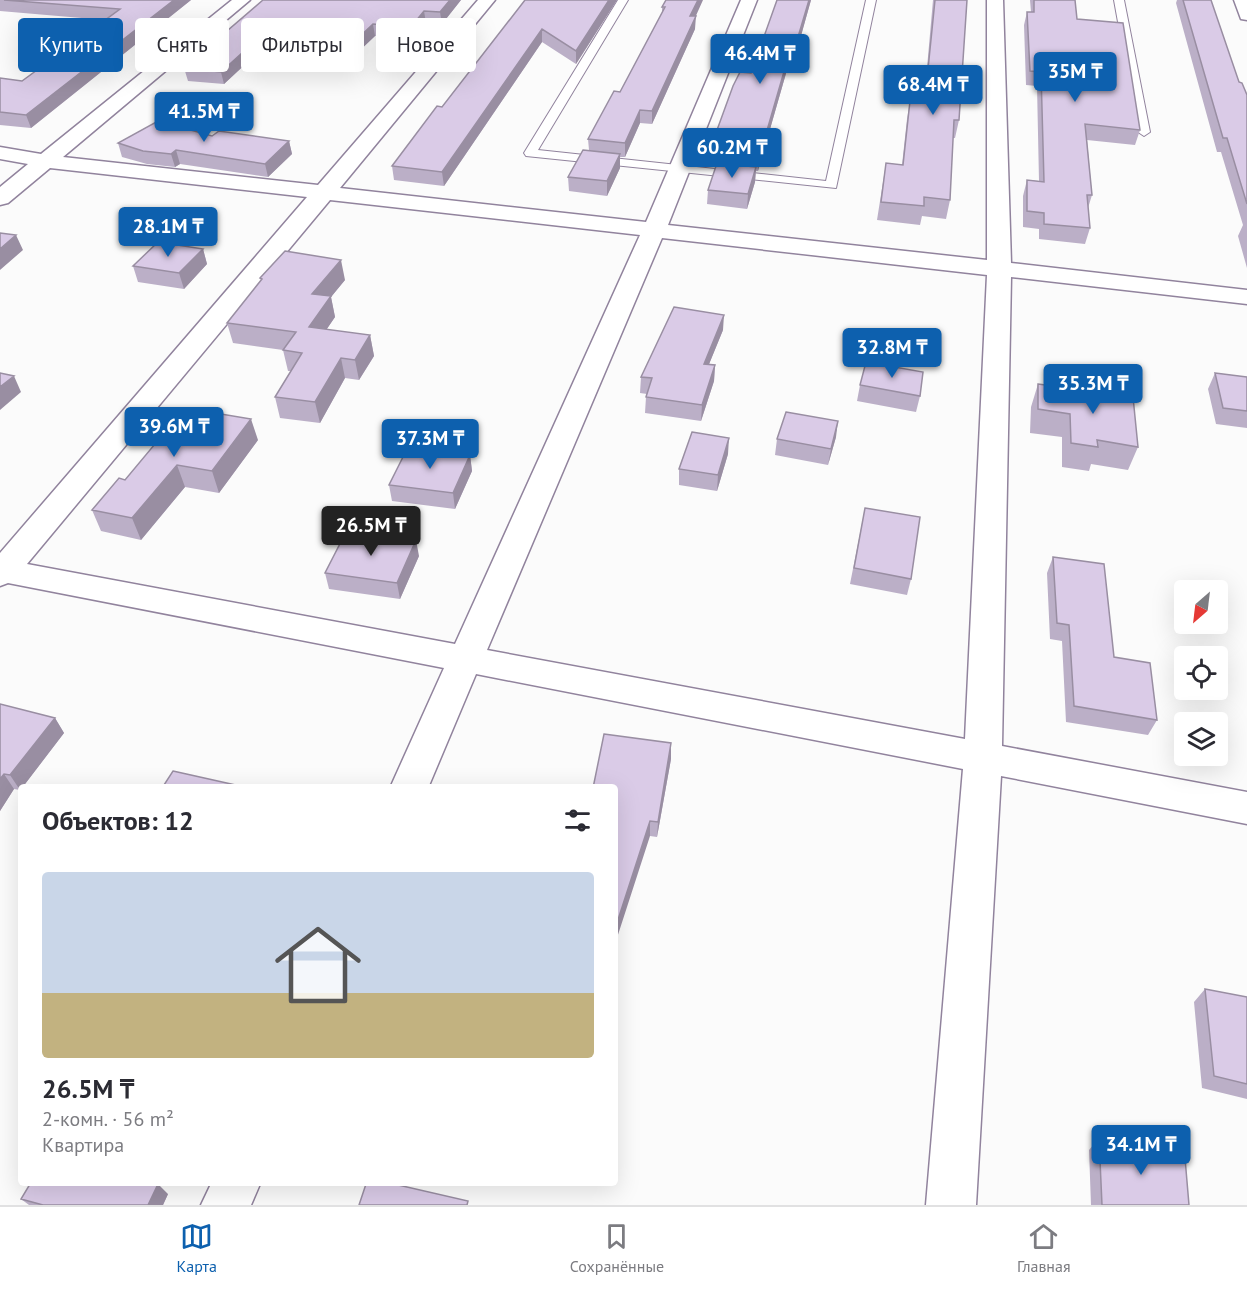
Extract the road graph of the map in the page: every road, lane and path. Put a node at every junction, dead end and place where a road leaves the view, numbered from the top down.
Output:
1 (242, 0) edge
2 (487, 0) edge
3 (623, 0) edge
4 (749, 0) edge
5 (871, 0) edge
6 (995, 0) edge
7 (1119, 0) edge
8 (1242, 0) edge
9 (1247, 15) edge
10 (1144, 132) dead end
11 (0, 153) edge
12 (46, 160) junction
13 (681, 169) junction
14 (324, 192) junction
15 (0, 198) edge
16 (654, 229) junction
17 (999, 267) junction
18 (1247, 297) edge
19 (1, 571) edge
20 (465, 659) junction
21 (983, 758) junction
22 (411, 784) edge
23 (1247, 808) edge
24 (235, 1186) edge
25 (226, 1205) edge
26 (951, 1205) edge

1 - 12 street
2 - 14 street
3 - 13 lane
4 - 13 street
5 - 13 lane
6 - 17 street
7 - 10 lane
8 - 9 street
11 - 12 street
12 - 14 street
12 - 15 street
13 - 16 street
14 - 16 street
14 - 19 street
16 - 17 street
16 - 20 street
17 - 18 street
17 - 21 street
19 - 20 street
20 - 21 street
20 - 22 street
21 - 23 street
21 - 26 street
24 - 25 street

